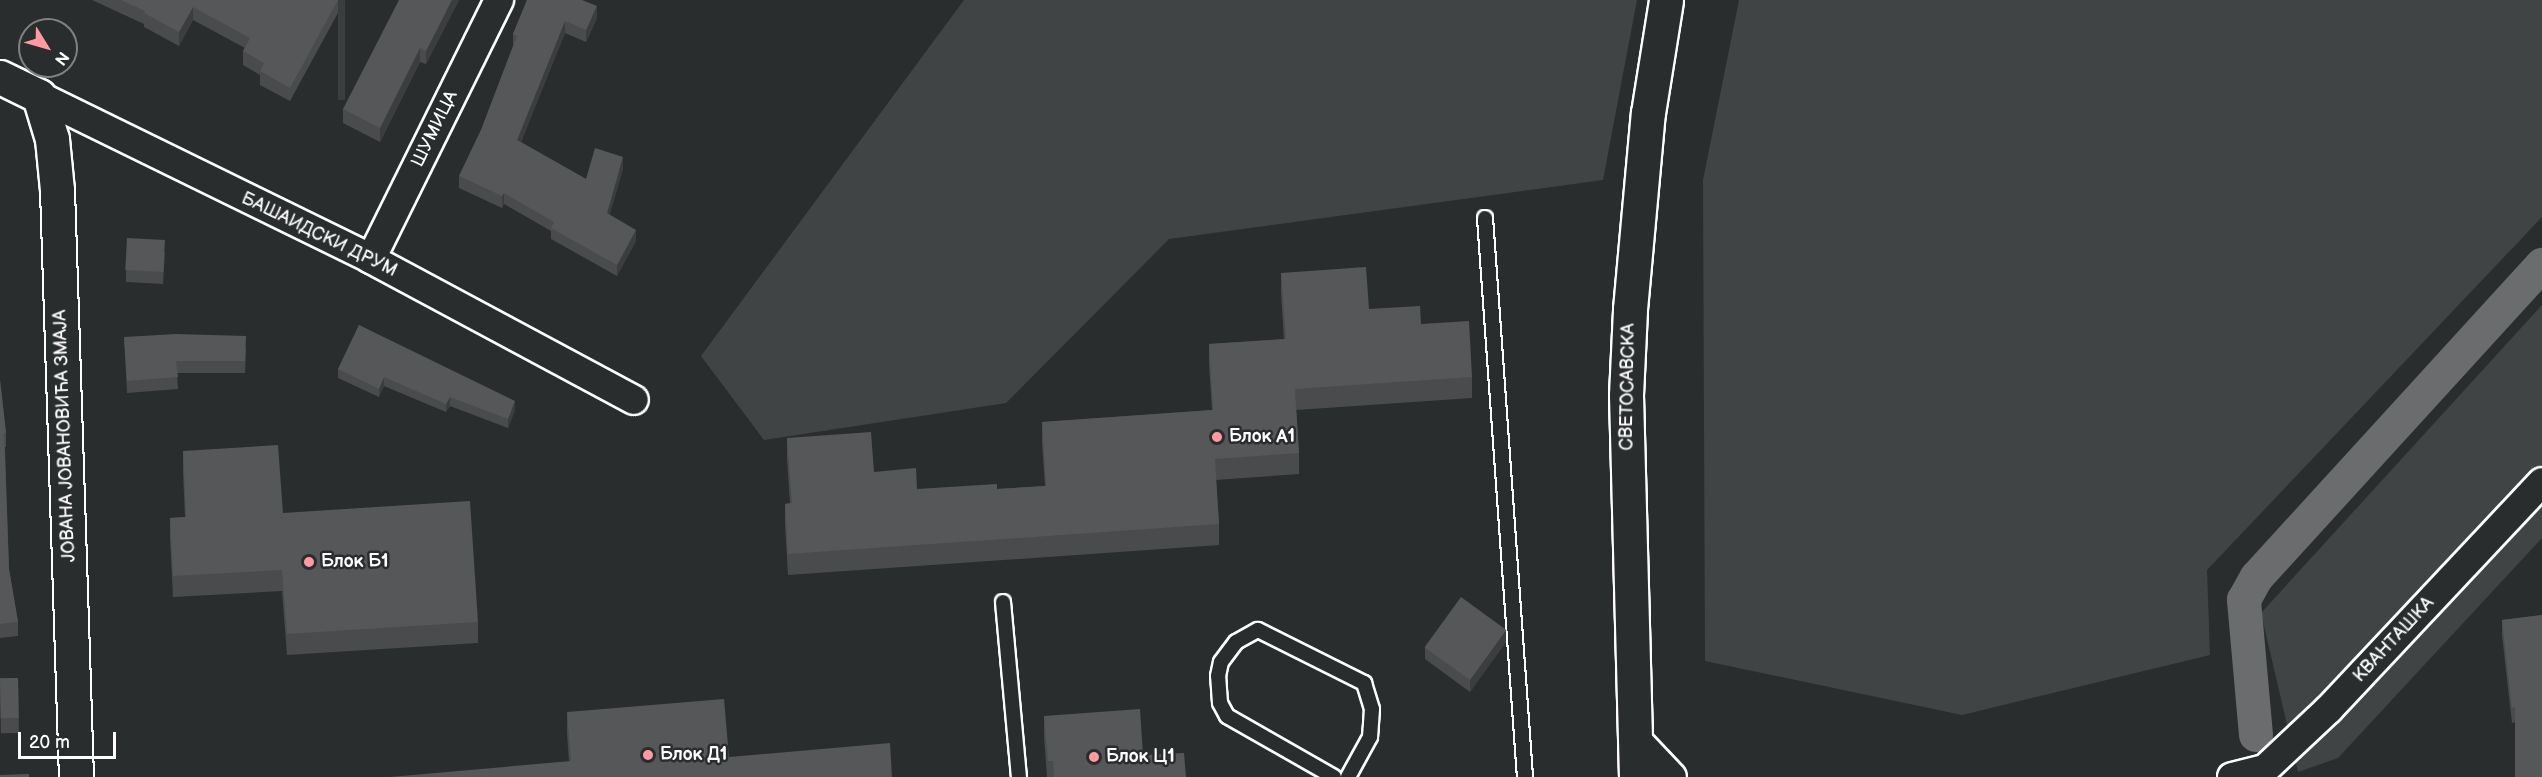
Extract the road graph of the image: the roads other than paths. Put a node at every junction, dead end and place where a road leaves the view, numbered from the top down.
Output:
1 (499, 0) edge
2 (1666, 0) edge
3 (0, 76) edge
4 (39, 96) junction
5 (1485, 218) dead end
6 (370, 259) junction
7 (634, 400) dead end
8 (2542, 482) edge
9 (1003, 602) dead end
10 (1634, 737) junction
11 (2266, 773) edge
12 (76, 777) edge
13 (1019, 777) edge
14 (1334, 777) edge
15 (1348, 777) edge
16 (1525, 777) edge
17 (1636, 777) edge
18 (1672, 777) edge
19 (2232, 777) edge

1 - 6 street, ШУМИЦА
2 - 10 main road, СВЕТОСАВСКА
3 - 4 main road, БАШАИДСКИ ДРУМ
4 - 6 street, БАШАИДСКИ ДРУМ
4 - 12 main road, ЈОВАНА ЈОВАНОВИЋА ЗМАЈА
5 - 16 lane
6 - 7 street, БАШАИДСКИ ДРУМ
8 - 11 street, КВАНТАШКА
9 - 13 lane
10 - 17 main road, СВЕТОСАВСКА
10 - 18 street
11 - 19 street, КВАНТАШКА
14 - 15 lane

